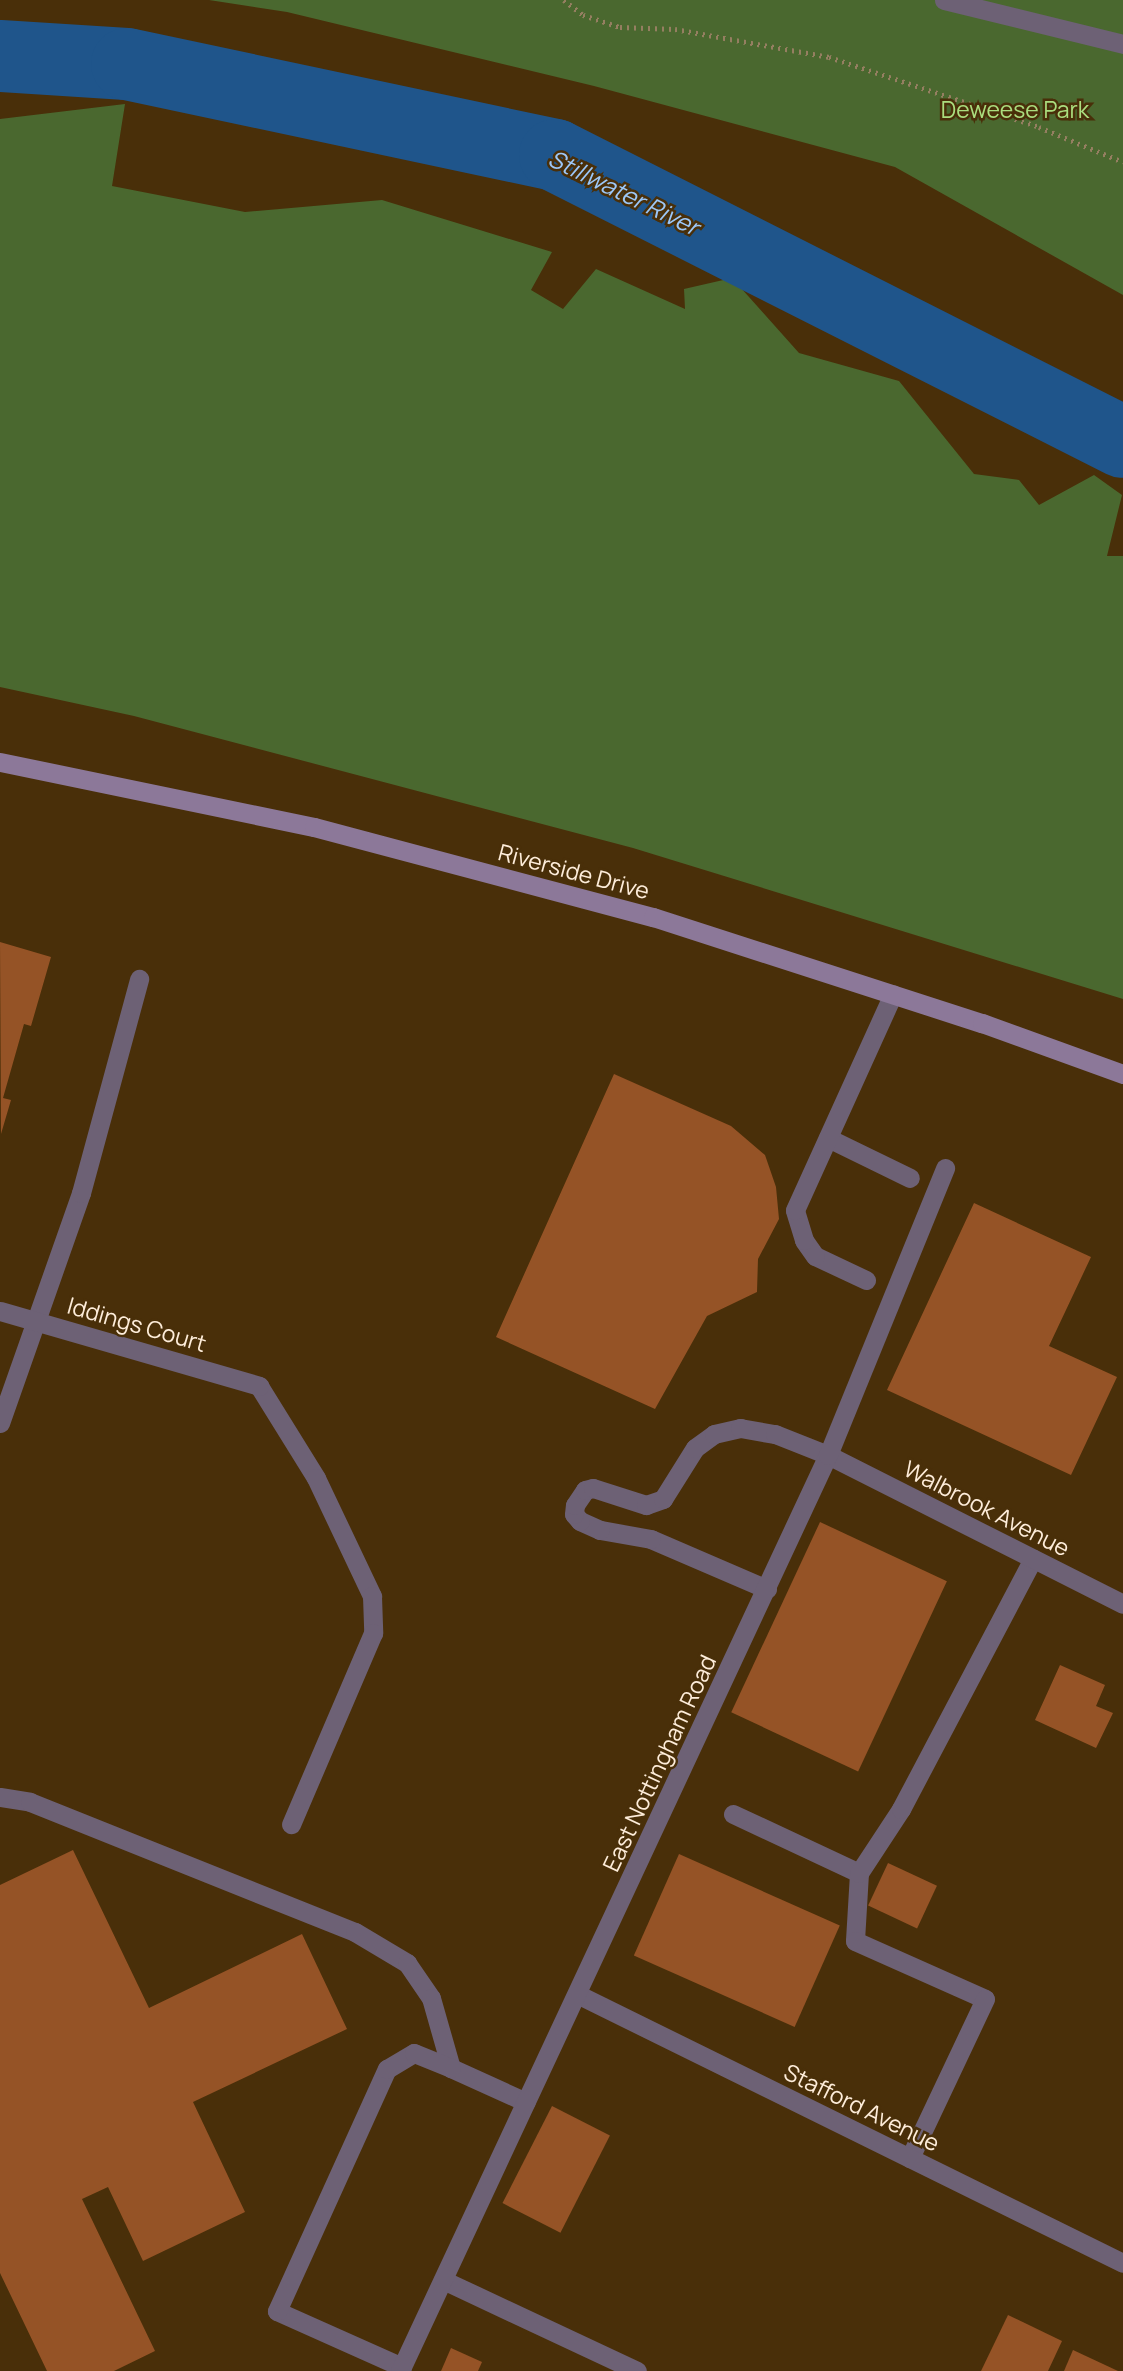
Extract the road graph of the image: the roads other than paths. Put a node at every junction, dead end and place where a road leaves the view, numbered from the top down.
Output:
1 (944, 0) edge
2 (1123, 44) edge
3 (0, 762) edge
4 (139, 979) dead end
5 (893, 994) junction
6 (1123, 1074) edge
7 (828, 1138) junction
8 (945, 1168) dead end
9 (910, 1178) dead end
10 (866, 1280) dead end
11 (0, 1311) edge
12 (39, 1322) junction
13 (0, 1423) edge
14 (828, 1455) junction
15 (1033, 1559) junction
16 (767, 1589) junction
17 (1123, 1604) edge
18 (0, 1797) edge
19 (733, 1814) dead end
20 (291, 1824) dead end
21 (859, 1873) junction
22 (579, 1995) junction
23 (452, 2068) junction
24 (526, 2102) junction
25 (910, 2158) junction
26 (1123, 2263) edge
27 (443, 2280) junction
28 (401, 2369) edge
29 (637, 2371) edge

1 - 2 street
3 - 5 main road, Riverside Drive
4 - 12 street
5 - 6 main road, Riverside Drive
5 - 7 street
7 - 9 street
7 - 10 street
8 - 14 street, East Nottingham Road
11 - 12 street, Iddings Court
12 - 13 street
12 - 20 street, Iddings Court
14 - 15 street, Walbrook Avenue
14 - 16 street, East Nottingham Road
14 - 16 street, Walbrook Avenue
15 - 17 street, Walbrook Avenue
15 - 21 street
16 - 22 street, East Nottingham Road
18 - 23 street
19 - 21 street
21 - 25 street
22 - 24 street, East Nottingham Road
22 - 25 street, Stafford Avenue
23 - 24 street
23 - 28 street
24 - 27 street, East Nottingham Road
25 - 26 street, Stafford Avenue
27 - 28 street, East Nottingham Road
27 - 29 street

